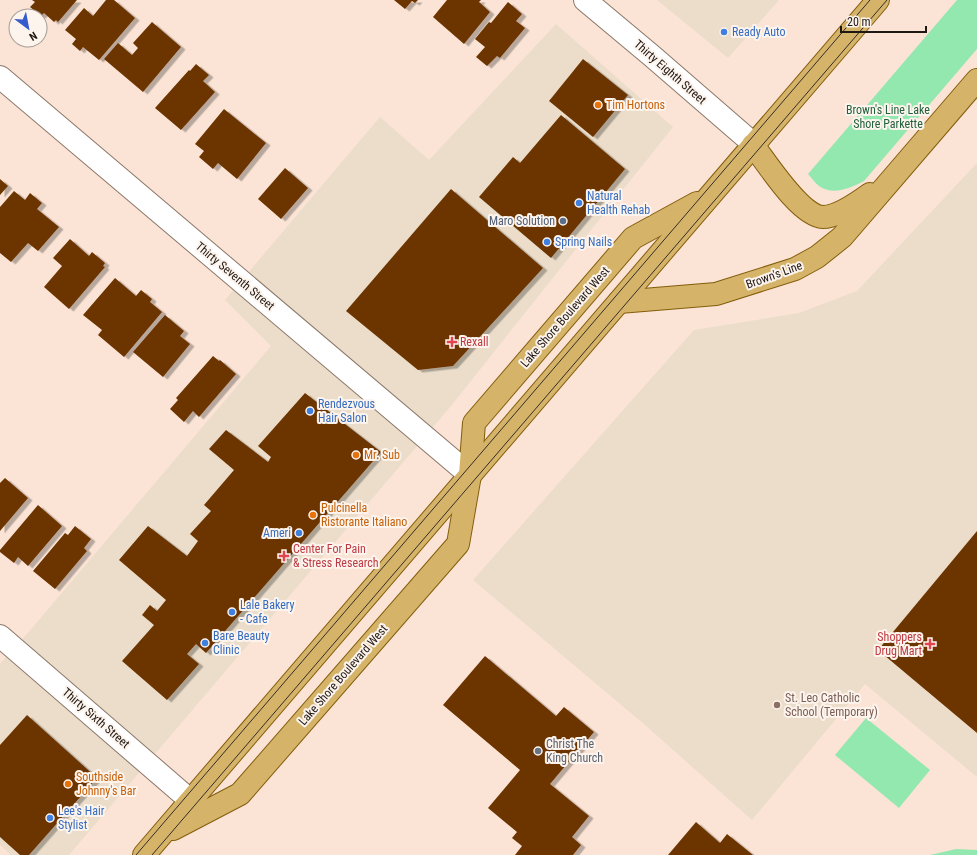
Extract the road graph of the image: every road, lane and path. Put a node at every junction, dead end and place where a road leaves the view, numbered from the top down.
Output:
1 (585, 0) edge
2 (878, 0) edge
3 (0, 77) edge
4 (977, 80) edge
5 (753, 145) junction
6 (894, 177) junction
7 (711, 195) junction
8 (619, 302) junction
9 (470, 475) junction
10 (0, 636) edge
11 (191, 801) junction
12 (163, 834) junction
13 (144, 855) edge

1 - 5 street, Thirty Eighth Street
2 - 5 main road, Lake Shore Boulevard West
3 - 9 street, Thirty Seventh Street
4 - 6 main road, Brown's Line
5 - 6 main road, Brown's Line
5 - 7 main road, Lake Shore Boulevard West
6 - 8 main road, Brown's Line
7 - 8 main road, Lake Shore Boulevard West
7 - 9 main road, Lake Shore Boulevard West
8 - 9 main road, Lake Shore Boulevard West
9 - 11 main road, Lake Shore Boulevard West
9 - 12 main road, Lake Shore Boulevard West
10 - 11 street, Thirty Sixth Street
11 - 12 main road, Lake Shore Boulevard West
12 - 13 main road, Lake Shore Boulevard West

